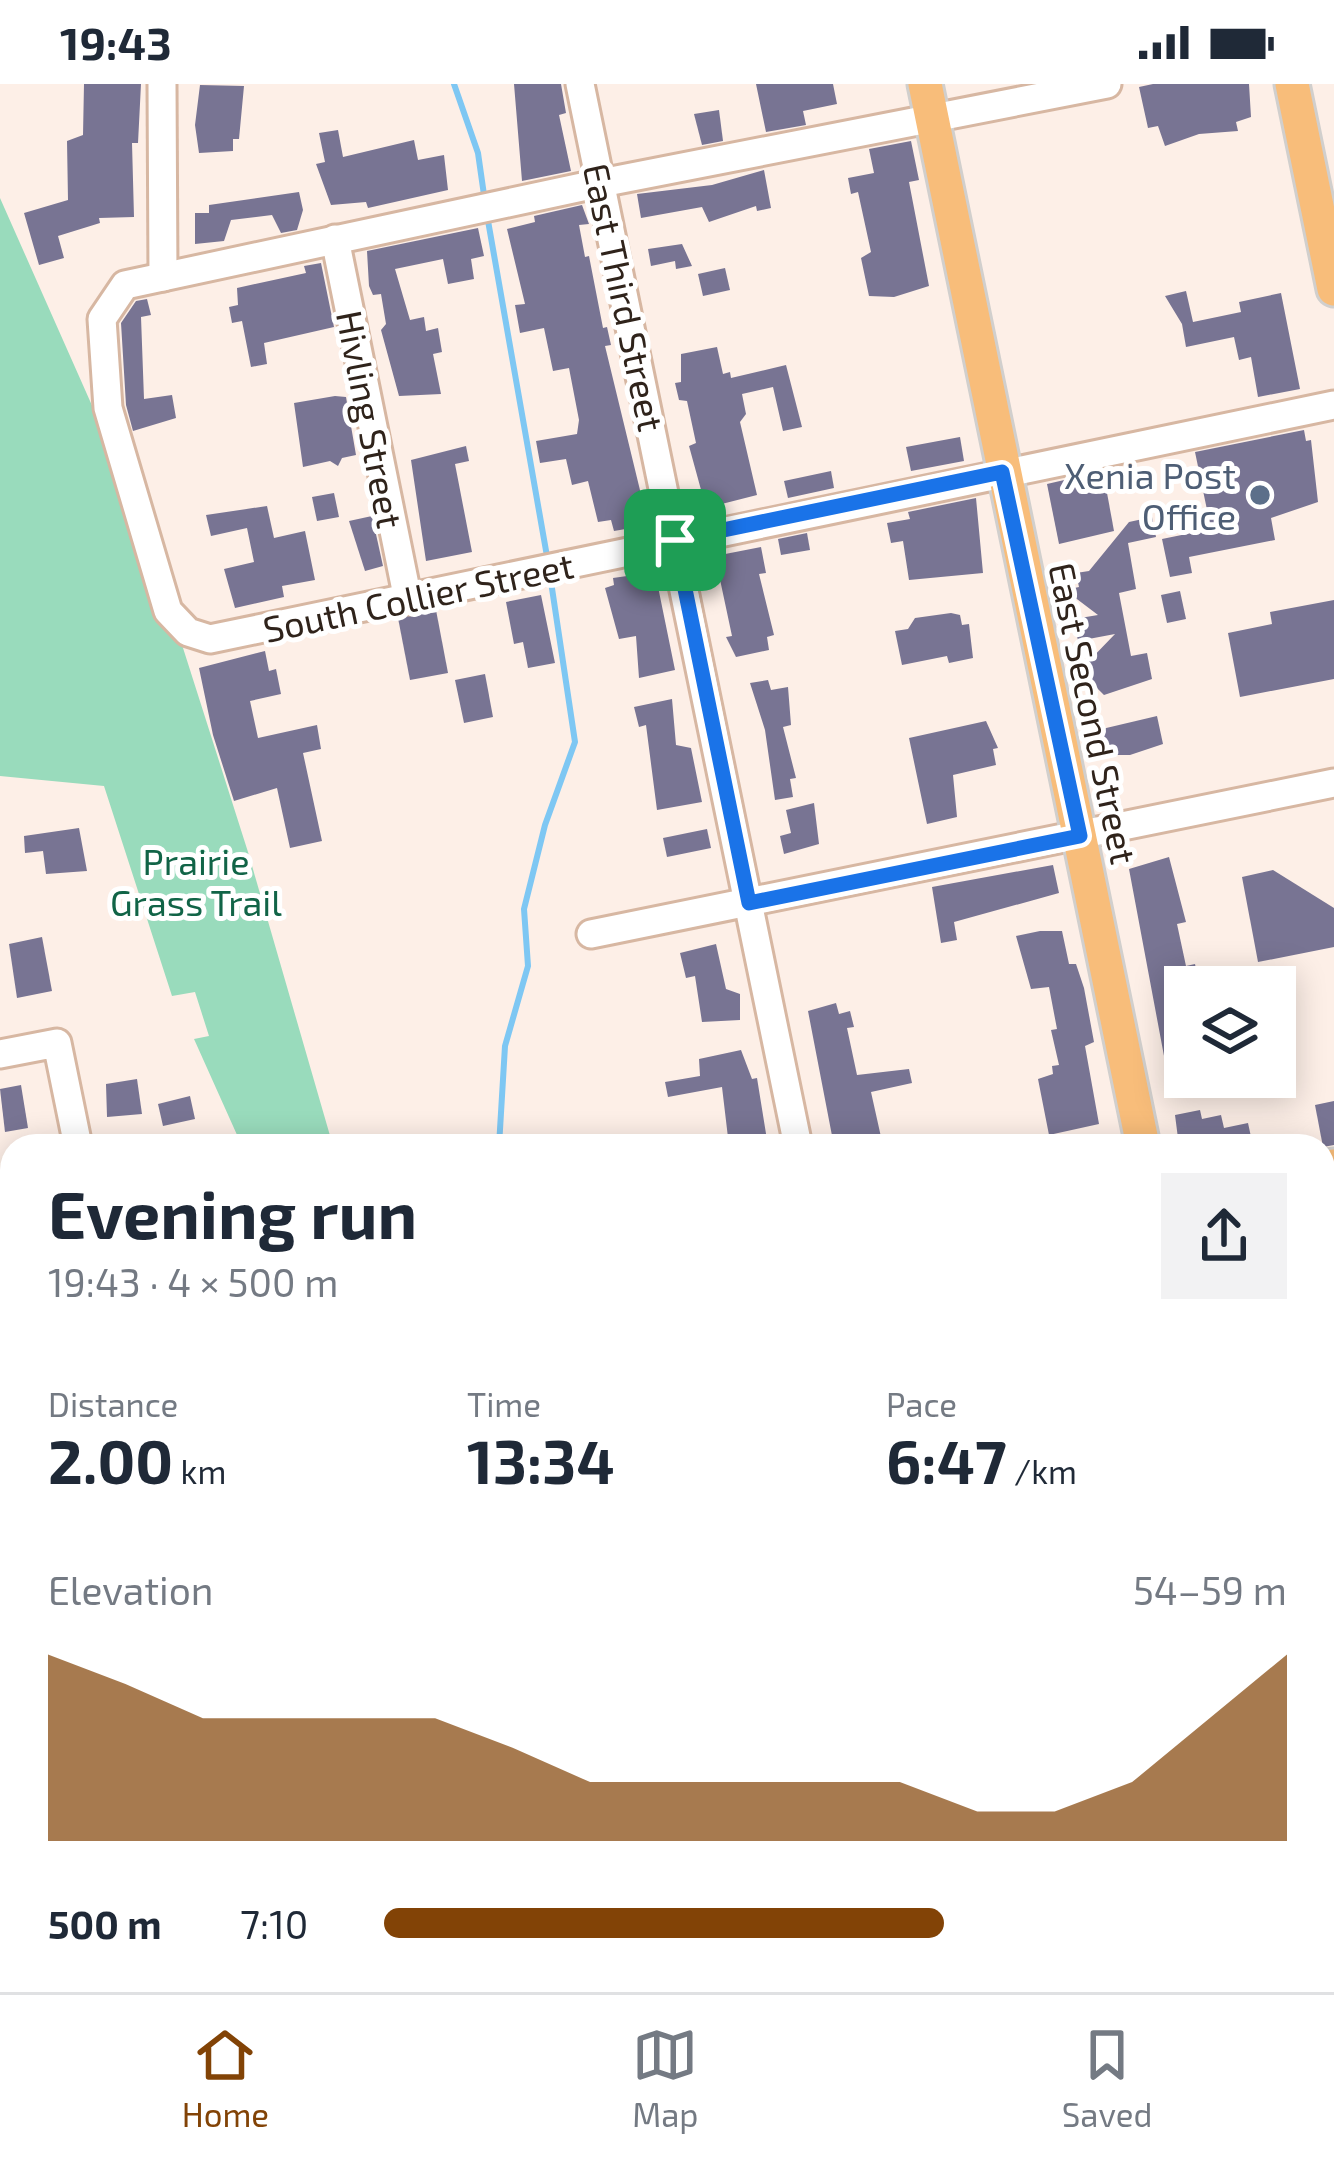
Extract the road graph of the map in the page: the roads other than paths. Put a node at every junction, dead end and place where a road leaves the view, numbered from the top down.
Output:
1 (162, 84) edge
2 (580, 84) edge
3 (925, 84) edge
4 (1107, 84) edge
5 (1292, 84) edge
6 (932, 118) junction
7 (601, 184) junction
8 (335, 238) junction
9 (164, 278) junction
10 (1334, 289) edge
11 (1334, 405) edge
12 (1002, 472) junction
13 (675, 540) junction
14 (408, 600) junction
15 (1334, 783) edge
16 (1080, 836) junction
17 (749, 903) junction
18 (591, 934) dead end
19 (0, 1054) edge
20 (76, 1134) edge
21 (796, 1134) edge
22 (1141, 1134) edge

1 - 9 street
2 - 7 street, East Third Street
3 - 6 main road, East Second Street
4 - 6 street
5 - 10 main road
6 - 7 street
6 - 12 main road, East Second Street
7 - 8 street
7 - 13 street, East Third Street
8 - 9 street
8 - 14 street, Hivling Street
9 - 14 street, South Collier Street
11 - 12 street, South Collier Street
12 - 13 street, South Collier Street
12 - 16 main road, East Second Street
13 - 14 street, South Collier Street
13 - 17 street, East Third Street
15 - 16 street
16 - 17 street
16 - 22 main road, East Second Street
17 - 18 street
17 - 21 street, East Third Street
19 - 20 street

